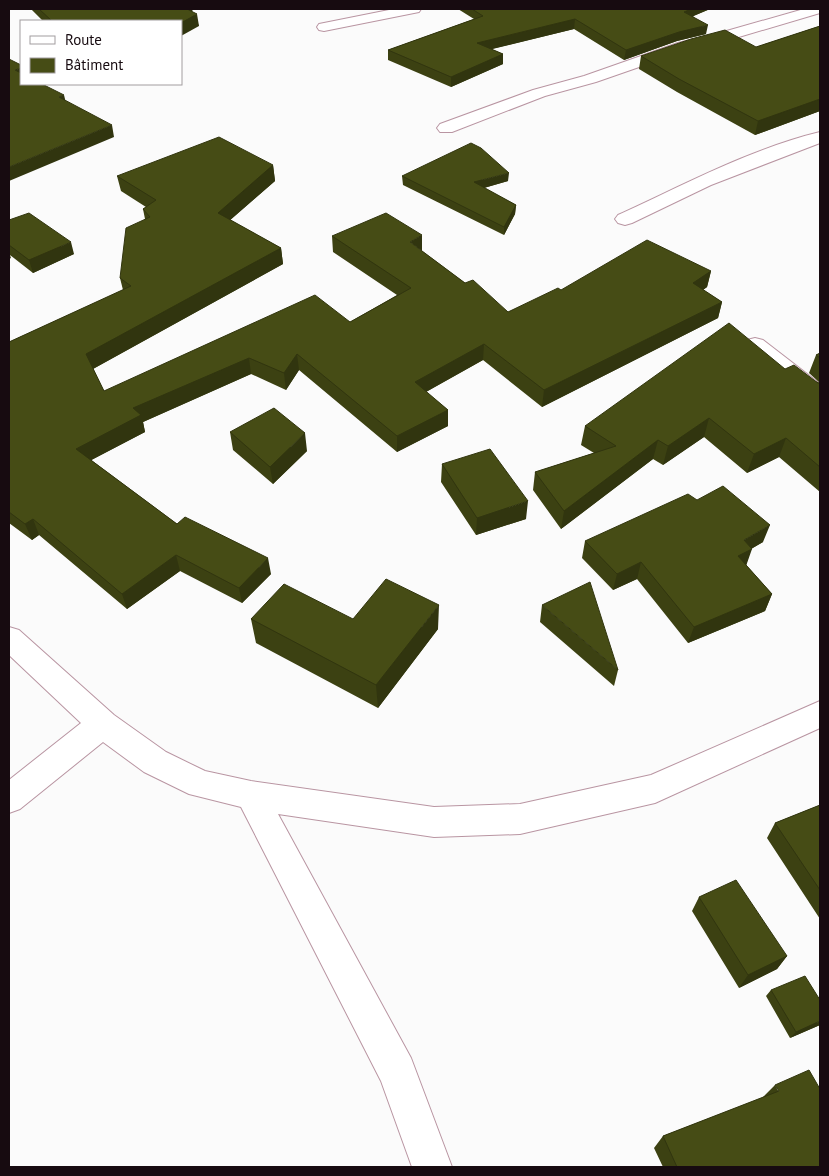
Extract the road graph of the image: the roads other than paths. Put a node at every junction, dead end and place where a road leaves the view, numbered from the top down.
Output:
1 (414, 9) edge
2 (820, 9) edge
3 (324, 27) dead end
4 (446, 128) dead end
5 (820, 138) edge
6 (625, 219) dead end
7 (755, 345) edge
8 (820, 395) edge
9 (9, 638) edge
10 (820, 714) edge
11 (104, 724) junction
12 (251, 795) junction
13 (9, 799) edge
14 (432, 1167) edge

1 - 3 street
2 - 4 street
5 - 6 street
7 - 8 street
9 - 11 street
10 - 12 street
11 - 12 street
11 - 13 street
12 - 14 street

